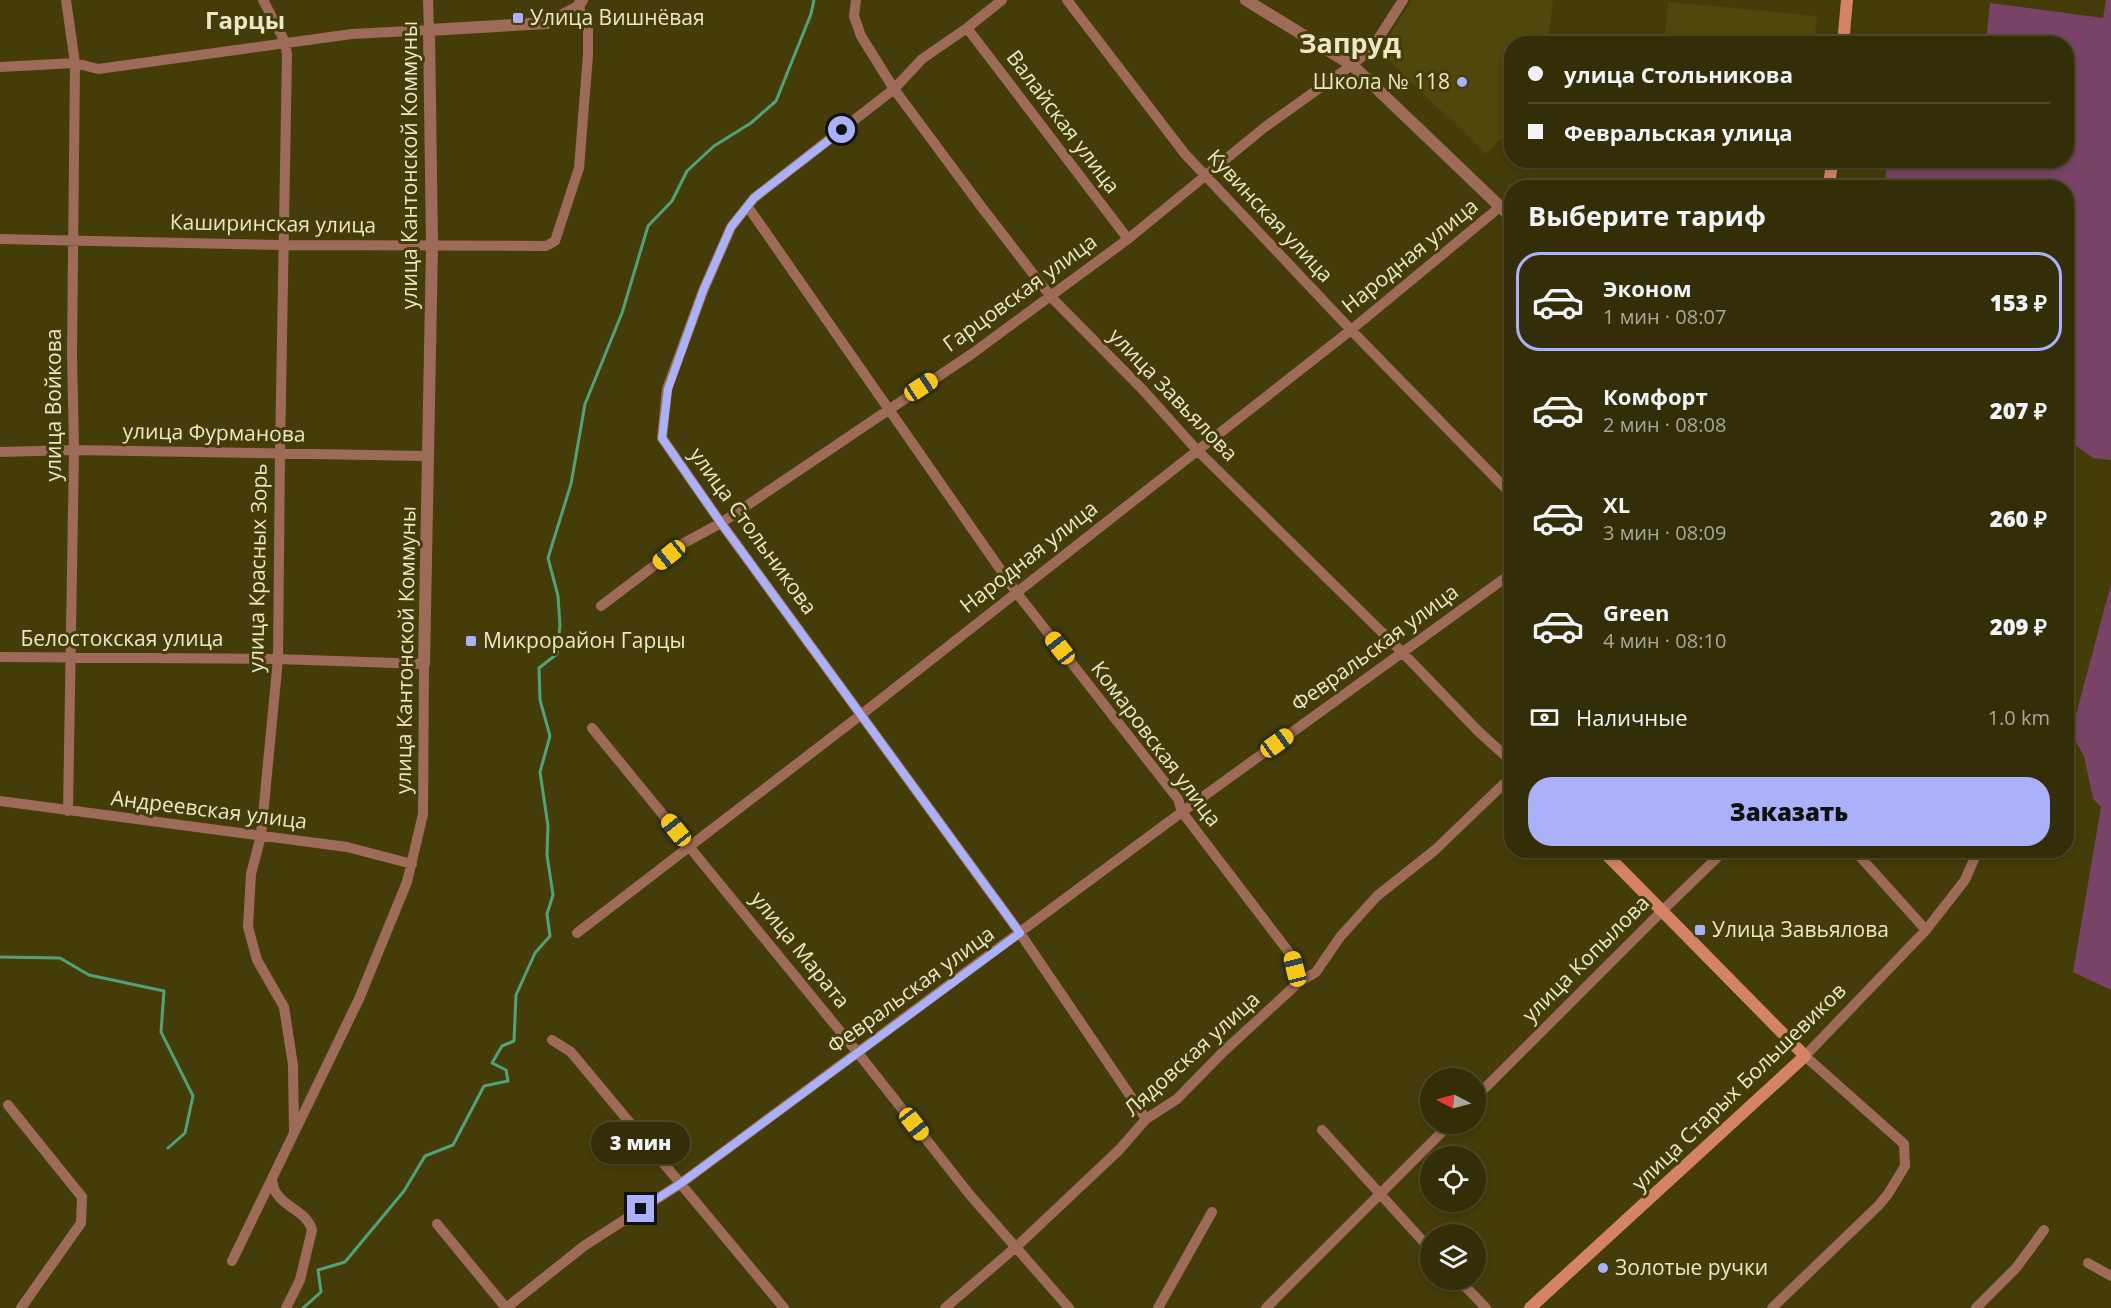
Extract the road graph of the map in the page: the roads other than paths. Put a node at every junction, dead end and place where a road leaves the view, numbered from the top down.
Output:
1 (66, 0) edge
2 (263, 0) edge
3 (428, 0) edge
4 (856, 0) edge
5 (1002, 0) edge
6 (1067, 0) edge
7 (1246, 0) edge
8 (1403, 0) edge
9 (1847, 0) edge
10 (580, 4) edge
11 (967, 28) junction
12 (429, 30) junction
13 (1844, 36) edge
14 (285, 42) junction
15 (75, 63) junction
16 (1352, 65) junction
17 (0, 67) edge
18 (894, 89) junction
19 (1206, 176) junction
20 (1501, 206) junction
21 (748, 207) junction
22 (1504, 209) edge
23 (0, 239) edge
24 (1128, 240) junction
25 (73, 241) junction
26 (283, 244) junction
27 (432, 246) junction
28 (1051, 297) junction
29 (1351, 330) junction
30 (887, 409) junction
31 (1196, 449) junction
32 (74, 450) junction
33 (0, 452) edge
34 (280, 453) junction
35 (428, 456) junction
36 (1504, 487) edge
37 (721, 523) junction
38 (1504, 579) edge
39 (1016, 592) junction
40 (601, 606) dead end
41 (1402, 652) junction
42 (0, 657) edge
43 (72, 658) junction
44 (278, 659) junction
45 (424, 664) junction
46 (862, 714) junction
47 (592, 728) dead end
48 (1504, 755) edge
49 (1504, 784) edge
50 (0, 801) edge
51 (68, 811) junction
52 (1182, 812) junction
53 (261, 836) junction
54 (689, 847) junction
55 (1610, 858) edge
56 (1717, 858) edge
57 (1861, 858) edge
58 (1975, 858) edge
59 (412, 864) junction
60 (1662, 910) junction
61 (1926, 930) junction
62 (577, 933) dead end
63 (1020, 933) junction
64 (1298, 983) junction
65 (552, 1040) dead end
66 (858, 1053) junction
67 (1805, 1056) junction
68 (1486, 1087) edge
69 (8, 1105) dead end
70 (1146, 1119) junction
71 (1322, 1130) dead end
72 (294, 1131) junction
73 (1440, 1134) edge
74 (272, 1180) junction
75 (680, 1184) junction
76 (1380, 1194) junction
77 (1212, 1212) dead end
78 (437, 1224) dead end
79 (2044, 1230) dead end
80 (1420, 1238) edge
81 (1016, 1247) junction
82 (232, 1261) dead end
83 (2088, 1263) dead end
84 (2111, 1276) edge
85 (1469, 1290) edge
86 (21, 1308) edge
87 (286, 1308) edge
88 (506, 1308) edge
89 (784, 1308) edge
90 (945, 1308) edge
91 (1069, 1308) edge
92 (1158, 1308) edge
93 (1266, 1308) edge
94 (1486, 1308) edge
95 (1530, 1308) edge
96 (1772, 1308) edge
97 (1976, 1308) edge

1 - 15 street, улица Войкова
2 - 14 street, улица Красных Зорь
3 - 12 street, улица Кантонской Коммуны
4 - 18 street, улица Завьялова
5 - 11 street, улица Стольникова
6 - 19 street, Кувинская улица
7 - 16 street
8 - 16 street, Гарцовская улица
9 - 13 main road
10 - 12 street
10 - 27 street, Каширинская улица
11 - 18 street, улица Стольникова
11 - 24 street, Валайская улица
12 - 14 street
12 - 27 street, улица Кантонской Коммуны
14 - 15 street
14 - 26 street, улица Красных Зорь
15 - 17 street
15 - 25 street, улица Войкова
16 - 19 street, Гарцовская улица
16 - 20 street
18 - 21 street, улица Стольникова
18 - 28 street, улица Завьялова
19 - 24 street, Гарцовская улица
19 - 29 street, Кувинская улица
20 - 22 street
20 - 29 street, Народная улица
21 - 30 street, Комаровская улица
21 - 37 street, улица Стольникова
23 - 25 street, Каширинская улица
24 - 28 street, Гарцовская улица
25 - 26 street, Каширинская улица
25 - 32 street, улица Войкова
26 - 27 street, Каширинская улица
26 - 34 street, улица Красных Зорь
27 - 35 street, улица Кантонской Коммуны
28 - 30 street, Гарцовская улица
28 - 31 street, улица Завьялова
29 - 31 street, Народная улица
29 - 36 street, Кувинская улица
30 - 37 street, Гарцовская улица
30 - 39 street, Комаровская улица
31 - 39 street, Народная улица
31 - 41 street, улица Завьялова
32 - 33 street, улица Фурманова
32 - 34 street, улица Фурманова
32 - 43 street, улица Войкова
34 - 35 street, улица Фурманова
34 - 44 street, улица Красных Зорь
35 - 45 street, улица Кантонской Коммуны
37 - 40 street, Гарцовская улица
37 - 46 street, улица Стольникова
38 - 41 street, Февральская улица
39 - 46 street, Народная улица
39 - 52 street, Комаровская улица
41 - 48 street, улица Завьялова
41 - 52 street, Февральская улица
42 - 43 street, Белостокская улица
43 - 44 street, Белостокская улица
43 - 51 street, улица Войкова
44 - 45 street, Белостокская улица
44 - 53 street, улица Красных Зорь
45 - 59 street, улица Кантонской Коммуны
46 - 54 street, Народная улица
46 - 63 street, улица Стольникова
47 - 54 street, улица Марата
49 - 64 street, Лядовская улица
50 - 51 street, Андреевская улица
51 - 53 street, Андреевская улица
52 - 63 street, Февральская улица
52 - 64 street, Комаровская улица
53 - 59 street, Андреевская улица
53 - 72 street, улица Красных Зорь
54 - 62 street, Народная улица
54 - 66 street, улица Марата
55 - 60 main road
56 - 60 street, улица Копылова
57 - 61 street
58 - 61 street, улица Старых Большевиков
59 - 72 street, улица Кантонской Коммуны
60 - 67 main road
60 - 68 street, улица Копылова
61 - 67 street, улица Старых Большевиков
63 - 66 street, Февральская улица
63 - 70 street, улица Стольникова
64 - 70 street, Лядовская улица
65 - 75 street
66 - 75 street, Февральская улица
66 - 81 street, улица Марата
67 - 95 main road, улица Старых Большевиков
67 - 96 street
69 - 86 street
70 - 81 street, Лядовская улица
71 - 76 street
72 - 74 street, улица Кантонской Коммуны
73 - 76 street
74 - 82 street, улица Кантонской Коммуны
74 - 87 street
75 - 88 street, Февральская улица
75 - 89 street
76 - 80 street
76 - 93 street
77 - 92 street
78 - 88 street
79 - 97 street
81 - 90 street, Лядовская улица
81 - 91 street, улица Марата
83 - 84 street
85 - 94 street

